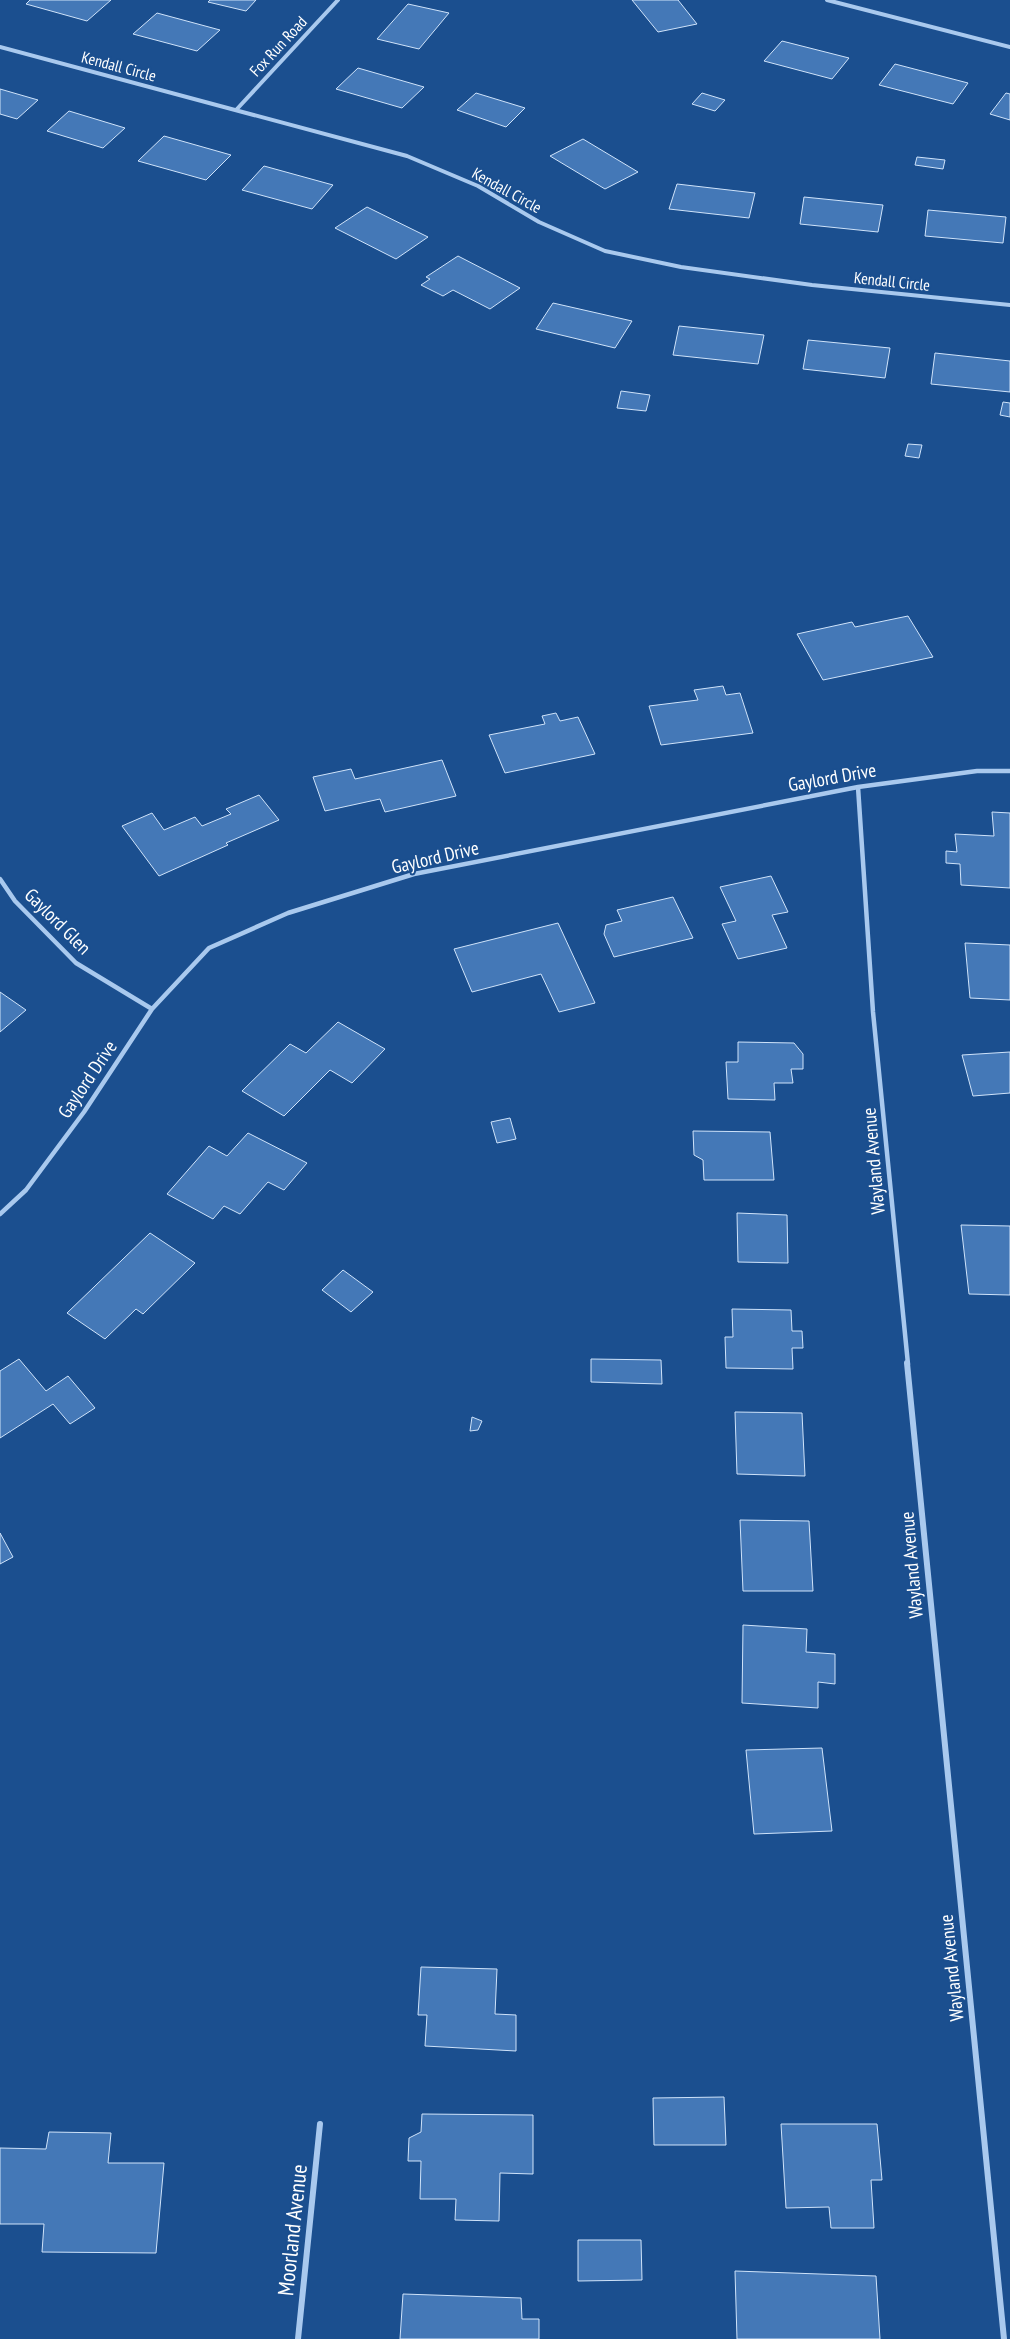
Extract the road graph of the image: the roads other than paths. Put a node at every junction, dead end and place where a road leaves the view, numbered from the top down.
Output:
1 (338, 0) edge
2 (827, 0) edge
3 (1010, 47) edge
4 (0, 48) edge
5 (237, 109) junction
6 (1010, 306) edge
7 (1010, 772) edge
8 (858, 787) junction
9 (0, 879) edge
10 (152, 1009) junction
11 (0, 1214) edge
12 (320, 2124) dead end
13 (298, 2339) edge
14 (1004, 2339) edge

1 - 5 street, Fox Run Road
2 - 3 street
4 - 5 street, Kendall Circle
5 - 6 street, Kendall Circle
7 - 8 street, Gaylord Drive
8 - 10 street, Gaylord Drive
8 - 14 street, Wayland Avenue
9 - 10 street, Gaylord Glen
10 - 11 street, Gaylord Drive
12 - 13 street, Moorland Avenue

